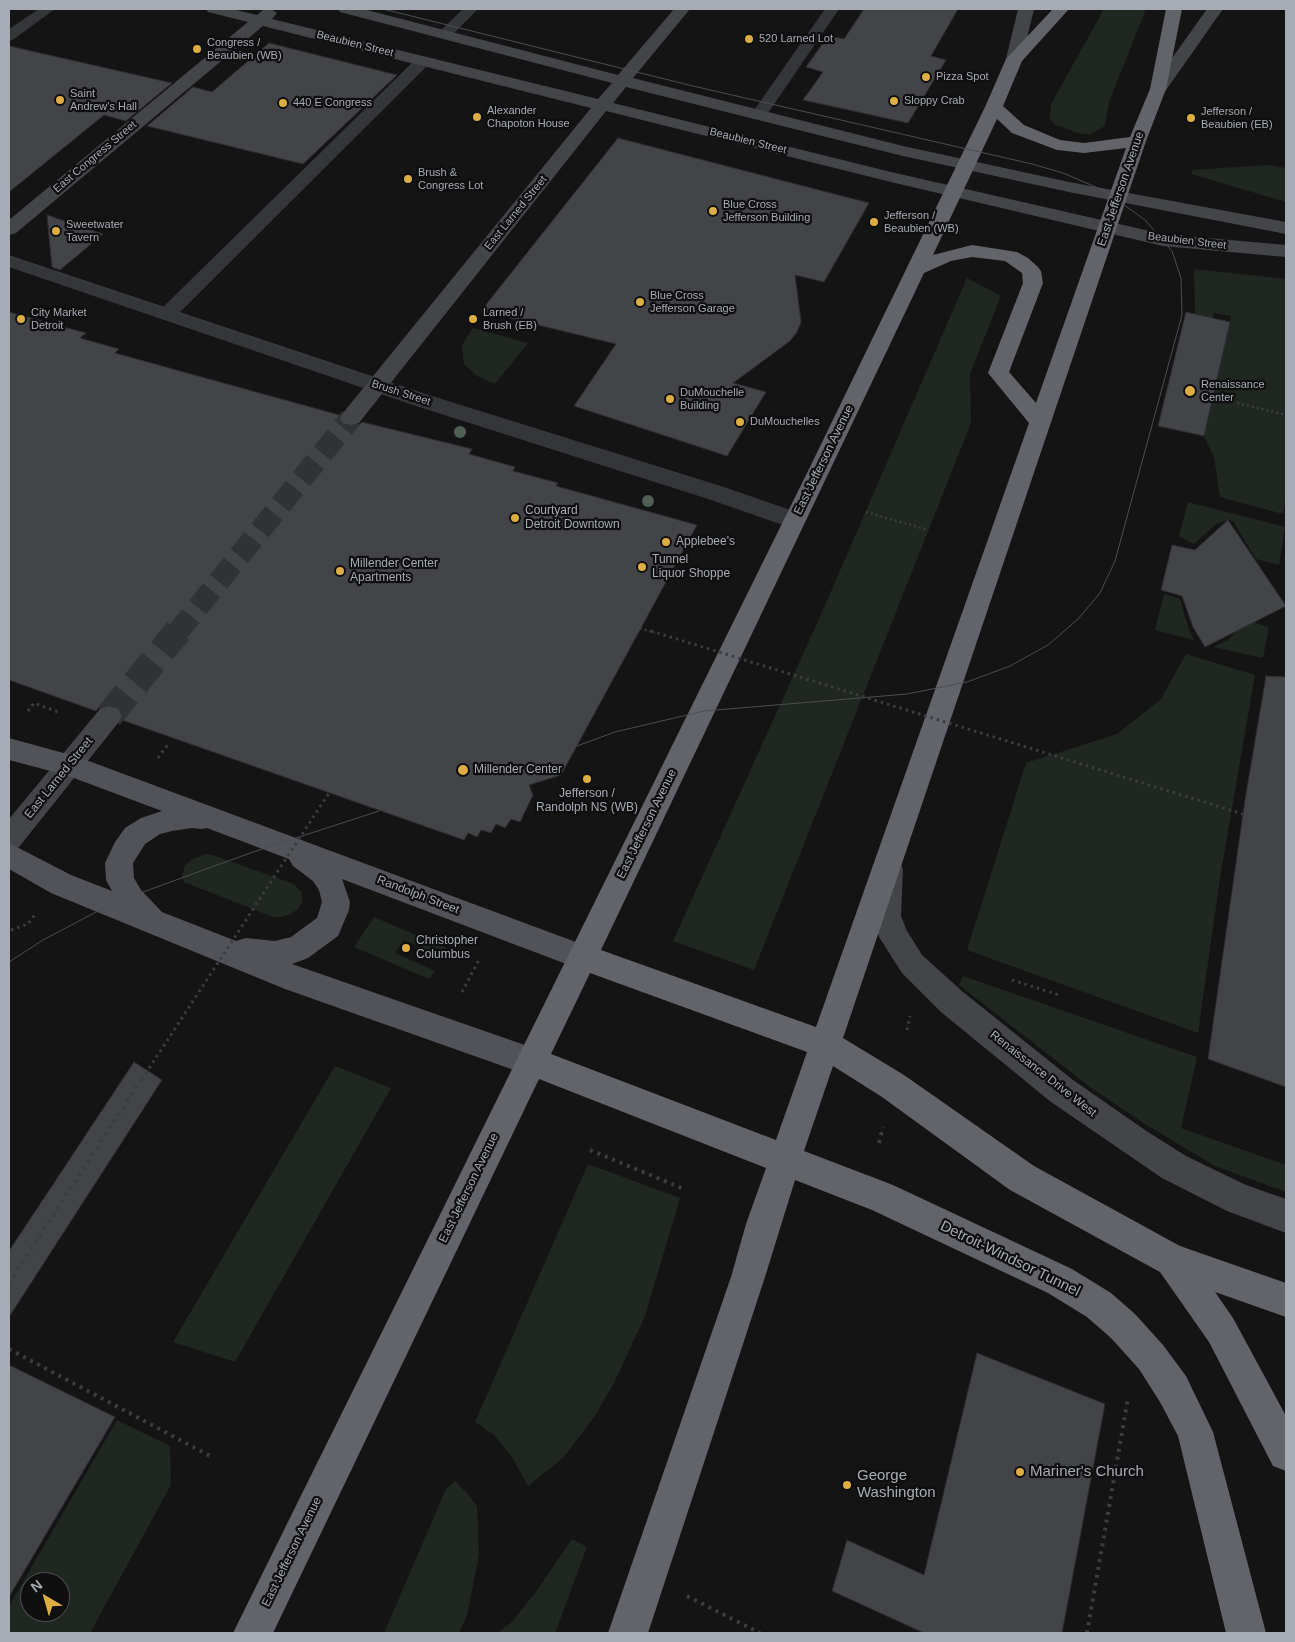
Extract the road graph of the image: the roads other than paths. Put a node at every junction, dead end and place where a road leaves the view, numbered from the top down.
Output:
1 (48, 9) edge
2 (214, 9) edge
3 (274, 9) edge
4 (346, 9) edge
5 (471, 9) edge
6 (682, 9) edge
7 (832, 9) edge
8 (1026, 9) edge
9 (1061, 9) edge
10 (1174, 9) edge
11 (1215, 9) edge
12 (260, 21) junction
13 (445, 34) junction
14 (9, 36) edge
15 (1014, 59) junction
16 (423, 61) junction
17 (622, 81) junction
18 (1158, 90) junction
19 (604, 104) junction
20 (994, 107) junction
21 (758, 116) junction
22 (1137, 141) junction
23 (966, 165) junction
24 (953, 192) junction
25 (1118, 196) junction
26 (1107, 228) junction
27 (1286, 228) edge
28 (9, 229) edge
29 (1286, 251) edge
30 (9, 261) edge
31 (916, 269) junction
32 (168, 314) junction
33 (376, 385) junction
34 (351, 418) tunnel mouth
35 (1040, 422) junction
36 (794, 520) junction
37 (109, 716) tunnel mouth
38 (9, 748) edge
39 (69, 765) junction
40 (226, 822) junction
41 (9, 839) edge
42 (286, 845) junction
43 (9, 855) edge
44 (890, 858) junction
45 (153, 920) junction
46 (220, 947) junction
47 (582, 957) junction
48 (826, 1045) junction
49 (531, 1061) junction
50 (786, 1159) junction
51 (1286, 1216) edge
52 (1172, 1260) junction
53 (1286, 1300) edge
54 (1286, 1453) edge
55 (1246, 1631) edge
56 (253, 1633) edge
57 (628, 1633) edge

1 - 14 lane
2 - 12 street, Beaubien Street
3 - 12 street, East Congress Street
4 - 13 street
5 - 13 lane
6 - 17 street, East Larned Street
7 - 21 lane
8 - 15 street, East Jefferson Avenue
9 - 15 highway
10 - 18 highway
11 - 18 street, East Jefferson Avenue
12 - 16 street, Beaubien Street
12 - 28 street, East Congress Street
13 - 17 street
15 - 20 highway, East Jefferson Avenue
16 - 19 street, Beaubien Street
16 - 32 lane
17 - 19 street, East Larned Street
17 - 21 street
18 - 22 highway, East Jefferson Avenue
19 - 24 street, Beaubien Street
19 - 33 street, East Larned Street
20 - 22 highway
20 - 23 highway, East Jefferson Avenue
21 - 23 street
22 - 25 highway, East Jefferson Avenue
23 - 24 highway, East Jefferson Avenue
23 - 25 street
24 - 26 street, Beaubien Street
24 - 31 highway, East Jefferson Avenue
25 - 26 highway, East Jefferson Avenue
25 - 27 street
26 - 29 street, Beaubien Street
26 - 35 highway, East Jefferson Avenue
30 - 32 street, Brush Street
31 - 35 highway
31 - 36 highway, East Jefferson Avenue
32 - 33 street, Brush Street
33 - 34 street, East Larned Street
33 - 36 street, Brush Street
35 - 44 highway, East Jefferson Avenue
36 - 47 highway, East Jefferson Avenue
37 - 39 street, East Larned Street
38 - 39 main road, Randolph Street
39 - 40 main road, Randolph Street
39 - 41 street, East Larned Street
40 - 42 main road, Randolph Street
40 - 45 main road
42 - 46 main road
42 - 47 main road, Randolph Street
43 - 45 main road
44 - 48 highway, East Jefferson Avenue
44 - 51 street, Renaissance Drive West
45 - 46 main road
46 - 49 main road
47 - 48 highway, Randolph Street
47 - 49 highway, East Jefferson Avenue
48 - 50 highway, East Jefferson Avenue
48 - 52 highway, Randolph Street
49 - 50 highway
49 - 56 highway, East Jefferson Avenue
50 - 55 highway, Detroit-Windsor Tunnel
50 - 57 highway, East Jefferson Avenue
52 - 53 highway, Randolph Street
52 - 54 highway

